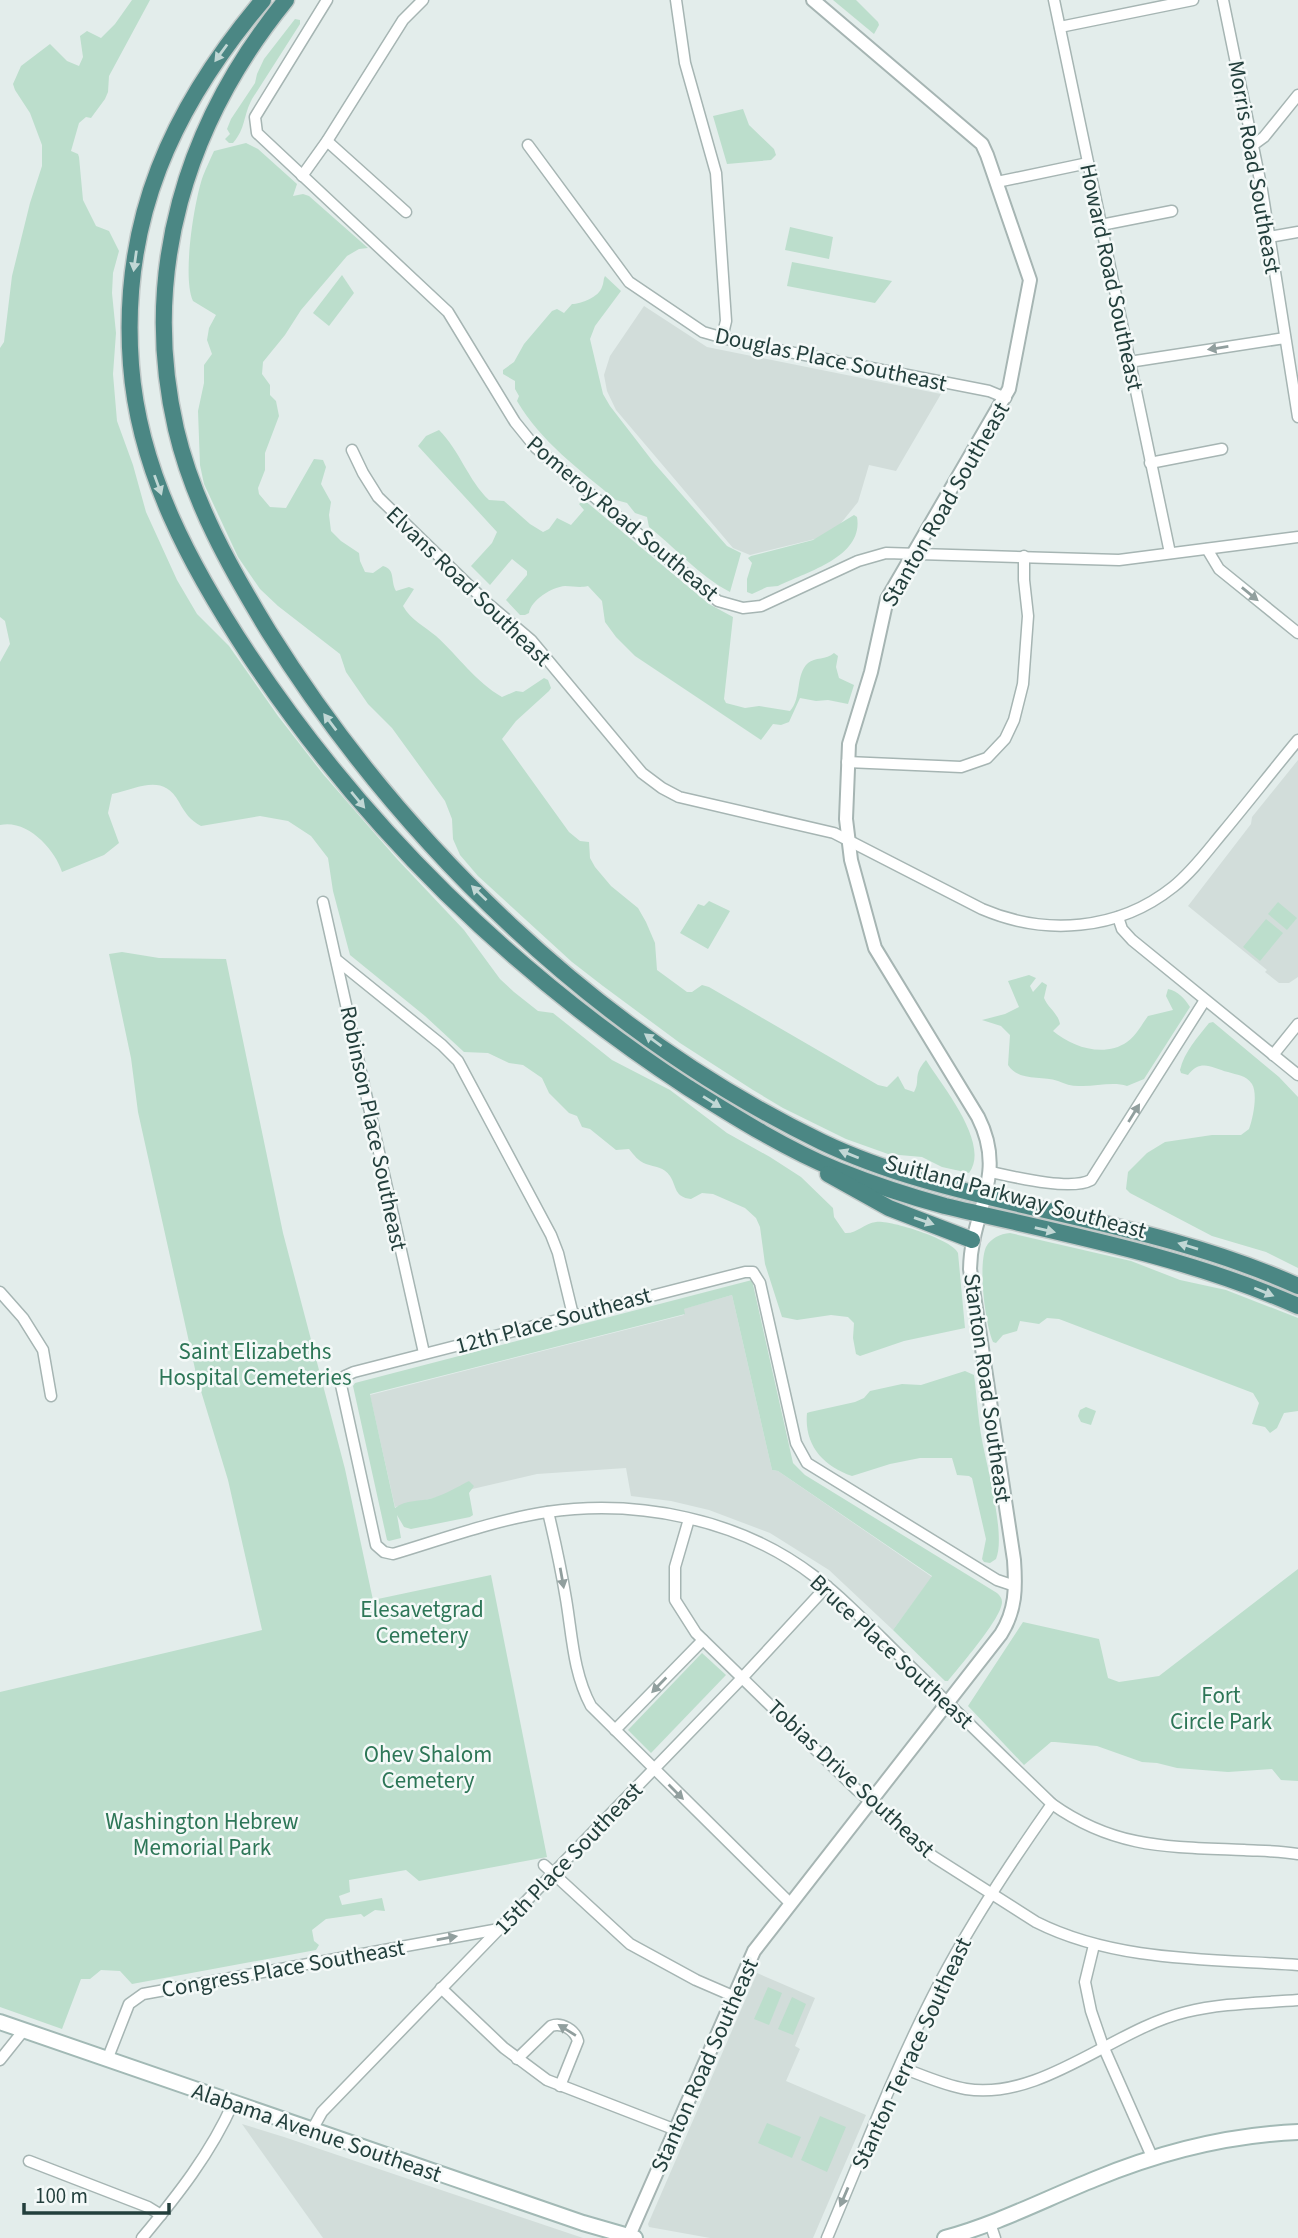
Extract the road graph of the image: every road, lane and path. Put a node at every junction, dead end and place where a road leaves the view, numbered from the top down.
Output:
1 (263, 0) edge
2 (286, 0) edge
3 (327, 0) edge
4 (423, 0) edge
5 (676, 0) edge
6 (813, 0) edge
7 (1054, 0) edge
8 (1193, 0) edge
9 (1223, 0) edge
10 (1059, 27) junction
11 (1298, 95) edge
12 (327, 141) junction
13 (528, 145) dead end
14 (1253, 145) junction
15 (1088, 163) junction
16 (302, 176) junction
17 (997, 182) junction
18 (1172, 211) dead end
19 (406, 212) dead end
20 (1101, 225) junction
21 (1298, 232) edge
22 (1269, 237) junction
23 (722, 338) junction
24 (1285, 338) junction
25 (1129, 362) junction
26 (1295, 377) edge
27 (1006, 398) junction
28 (1298, 417) edge
29 (1222, 449) dead end
30 (352, 450) dead end
31 (1150, 463) junction
32 (1298, 537) edge
33 (1207, 549) junction
34 (914, 552) junction
35 (1170, 553) junction
36 (1024, 556) junction
37 (1298, 633) edge
38 (1298, 740) edge
39 (847, 762) junction
40 (848, 840) junction
41 (323, 902) dead end
42 (1118, 917) junction
43 (337, 961) junction
44 (1205, 1000) junction
45 (1298, 1024) edge
46 (1273, 1055) junction
47 (1298, 1075) edge
48 (779, 1142) junction
49 (990, 1172) junction
50 (984, 1196) junction
51 (979, 1214) junction
52 (972, 1240) junction
53 (1298, 1286) edge
54 (0, 1292) edge
55 (1298, 1306) edge
56 (573, 1315) junction
57 (424, 1353) junction
58 (51, 1396) dead end
59 (548, 1512) junction
60 (689, 1519) junction
61 (382, 1551) joint
62 (827, 1586) junction
63 (1016, 1586) junction
64 (703, 1640) junction
65 (743, 1677) junction
66 (948, 1702) junction
67 (615, 1730) junction
68 (653, 1769) junction
69 (870, 1802) junction
70 (1052, 1804) junction
71 (1298, 1854) edge
72 (544, 1865) dead end
73 (553, 1874) junction
74 (990, 1894) junction
75 (790, 1903) junction
76 (499, 1929) junction
77 (1094, 1945) junction
78 (1298, 1965) edge
79 (441, 1988) junction
80 (733, 1996) junction
81 (1298, 2000) edge
82 (0, 2022) edge
83 (24, 2030) junction
84 (1103, 2046) junction
85 (517, 2059) junction
86 (0, 2060) edge
87 (107, 2060) junction
88 (900, 2067) junction
89 (560, 2086) junction
90 (233, 2103) junction
91 (312, 2130) junction
92 (676, 2130) junction
93 (1298, 2132) edge
94 (1153, 2159) junction
95 (29, 2161) dead end
96 (161, 2215) junction
97 (990, 2223) junction
98 (631, 2237) edge
99 (142, 2238) edge
100 (827, 2238) edge
101 (945, 2238) edge
102 (995, 2238) edge

1 -> 48 highway, Suitland Parkway Southeast
50 -> 2 highway, Suitland Parkway Southeast
3 - 16 street, Pomeroy Road Southeast
4 - 12 street
5 - 23 street
6 - 17 street, Stanton Road Southeast
7 - 10 street, Howard Road Southeast
8 - 10 street
9 - 14 street, Morris Road Southeast
10 - 15 street, Howard Road Southeast
11 - 14 street
12 - 16 street
12 - 19 street
13 - 23 street, Douglas Place Southeast
14 - 22 street, Morris Road Southeast
15 - 17 street
15 - 20 street, Howard Road Southeast
16 - 34 street, Pomeroy Road Southeast
17 - 27 street, Stanton Road Southeast
18 - 20 street
20 - 25 street, Howard Road Southeast
21 - 22 street
22 - 24 street, Morris Road Southeast
23 - 27 street, Douglas Place Southeast
24 -> 25 street
24 - 26 street, Morris Road Southeast
25 - 31 street, Howard Road Southeast
26 - 28 street, Morris Road Southeast
27 - 34 street, Stanton Road Southeast
29 - 31 street
30 - 40 street, Elvans Road Southeast
31 - 35 street, Howard Road Southeast
32 - 33 street, Pomeroy Road Southeast
33 - 35 street, Pomeroy Road Southeast
33 -> 37 street
34 - 36 street, Pomeroy Road Southeast
34 - 39 street, Stanton Road Southeast
35 - 36 street, Pomeroy Road Southeast
36 - 39 street
38 - 42 street, Elvans Road Southeast
39 - 40 street, Stanton Road Southeast
40 - 42 street, Elvans Road Southeast
40 - 49 street, Stanton Road Southeast
41 - 43 street, Robinson Place Southeast
42 - 44 street
43 - 56 street
43 - 57 street, Robinson Place Southeast
44 - 46 street
49 -> 44 street
45 - 46 street
46 - 47 street
48 - 51 highway, Suitland Parkway Southeast
48 -> 52 highway
49 - 50 street, Stanton Road Southeast
50 - 51 street, Stanton Road Southeast
53 -> 50 highway, Suitland Parkway Southeast
51 - 52 street, Stanton Road Southeast
51 -> 55 highway, Suitland Parkway Southeast
52 - 63 street, Stanton Road Southeast
54 - 58 street
56 - 57 street, 12th Place Southeast
56 - 63 street, 12th Place Southeast
57 - 61 street, 12th Place Southeast
59 - 60 street, Bruce Place Southeast
59 - 61 street, Bruce Place Southeast
59 -> 67 street
60 - 62 street, Bruce Place Southeast
60 - 64 street, Tobias Drive Southeast
62 - 65 street, 15th Place Southeast
62 - 66 street, Bruce Place Southeast
63 - 66 street, Stanton Road Southeast
64 - 65 street, Tobias Drive Southeast
64 -> 67 street
65 - 68 street, 15th Place Southeast
65 - 69 street, Tobias Drive Southeast
66 - 69 street, Stanton Road Southeast
66 - 70 street, Bruce Place Southeast
67 - 68 street
68 - 73 street, 15th Place Southeast
68 -> 75 street
69 - 74 street, Tobias Drive Southeast
69 - 75 street, Stanton Road Southeast
70 - 71 street, Bruce Place Southeast
70 - 74 street, Stanton Terrace Southeast
72 - 73 street
73 - 76 street, 15th Place Southeast
73 - 80 street
74 - 77 street, Tobias Drive Southeast
74 - 88 street, Stanton Terrace Southeast
75 - 80 street, Stanton Road Southeast
76 - 79 street, 15th Place Southeast
87 -> 76 street, Congress Place Southeast
77 - 78 street, Tobias Drive Southeast
77 - 84 street
79 - 85 street
79 - 91 street, 15th Place Southeast
80 - 92 street, Stanton Road Southeast
81 - 84 street
82 - 83 main road, Alabama Avenue Southeast
83 - 86 street
83 - 87 main road, Alabama Avenue Southeast
84 - 88 street
84 - 94 street
85 - 89 street
89 -> 85 street
87 - 90 main road, Alabama Avenue Southeast
88 -> 100 street, Stanton Terrace Southeast
89 - 92 street
90 - 91 main road, Alabama Avenue Southeast
90 - 96 street
91 - 98 main road, Alabama Avenue Southeast
92 - 98 street, Stanton Road Southeast
93 - 94 main road
94 - 97 main road
95 - 96 street
96 - 99 street
97 - 101 main road
97 - 102 street

